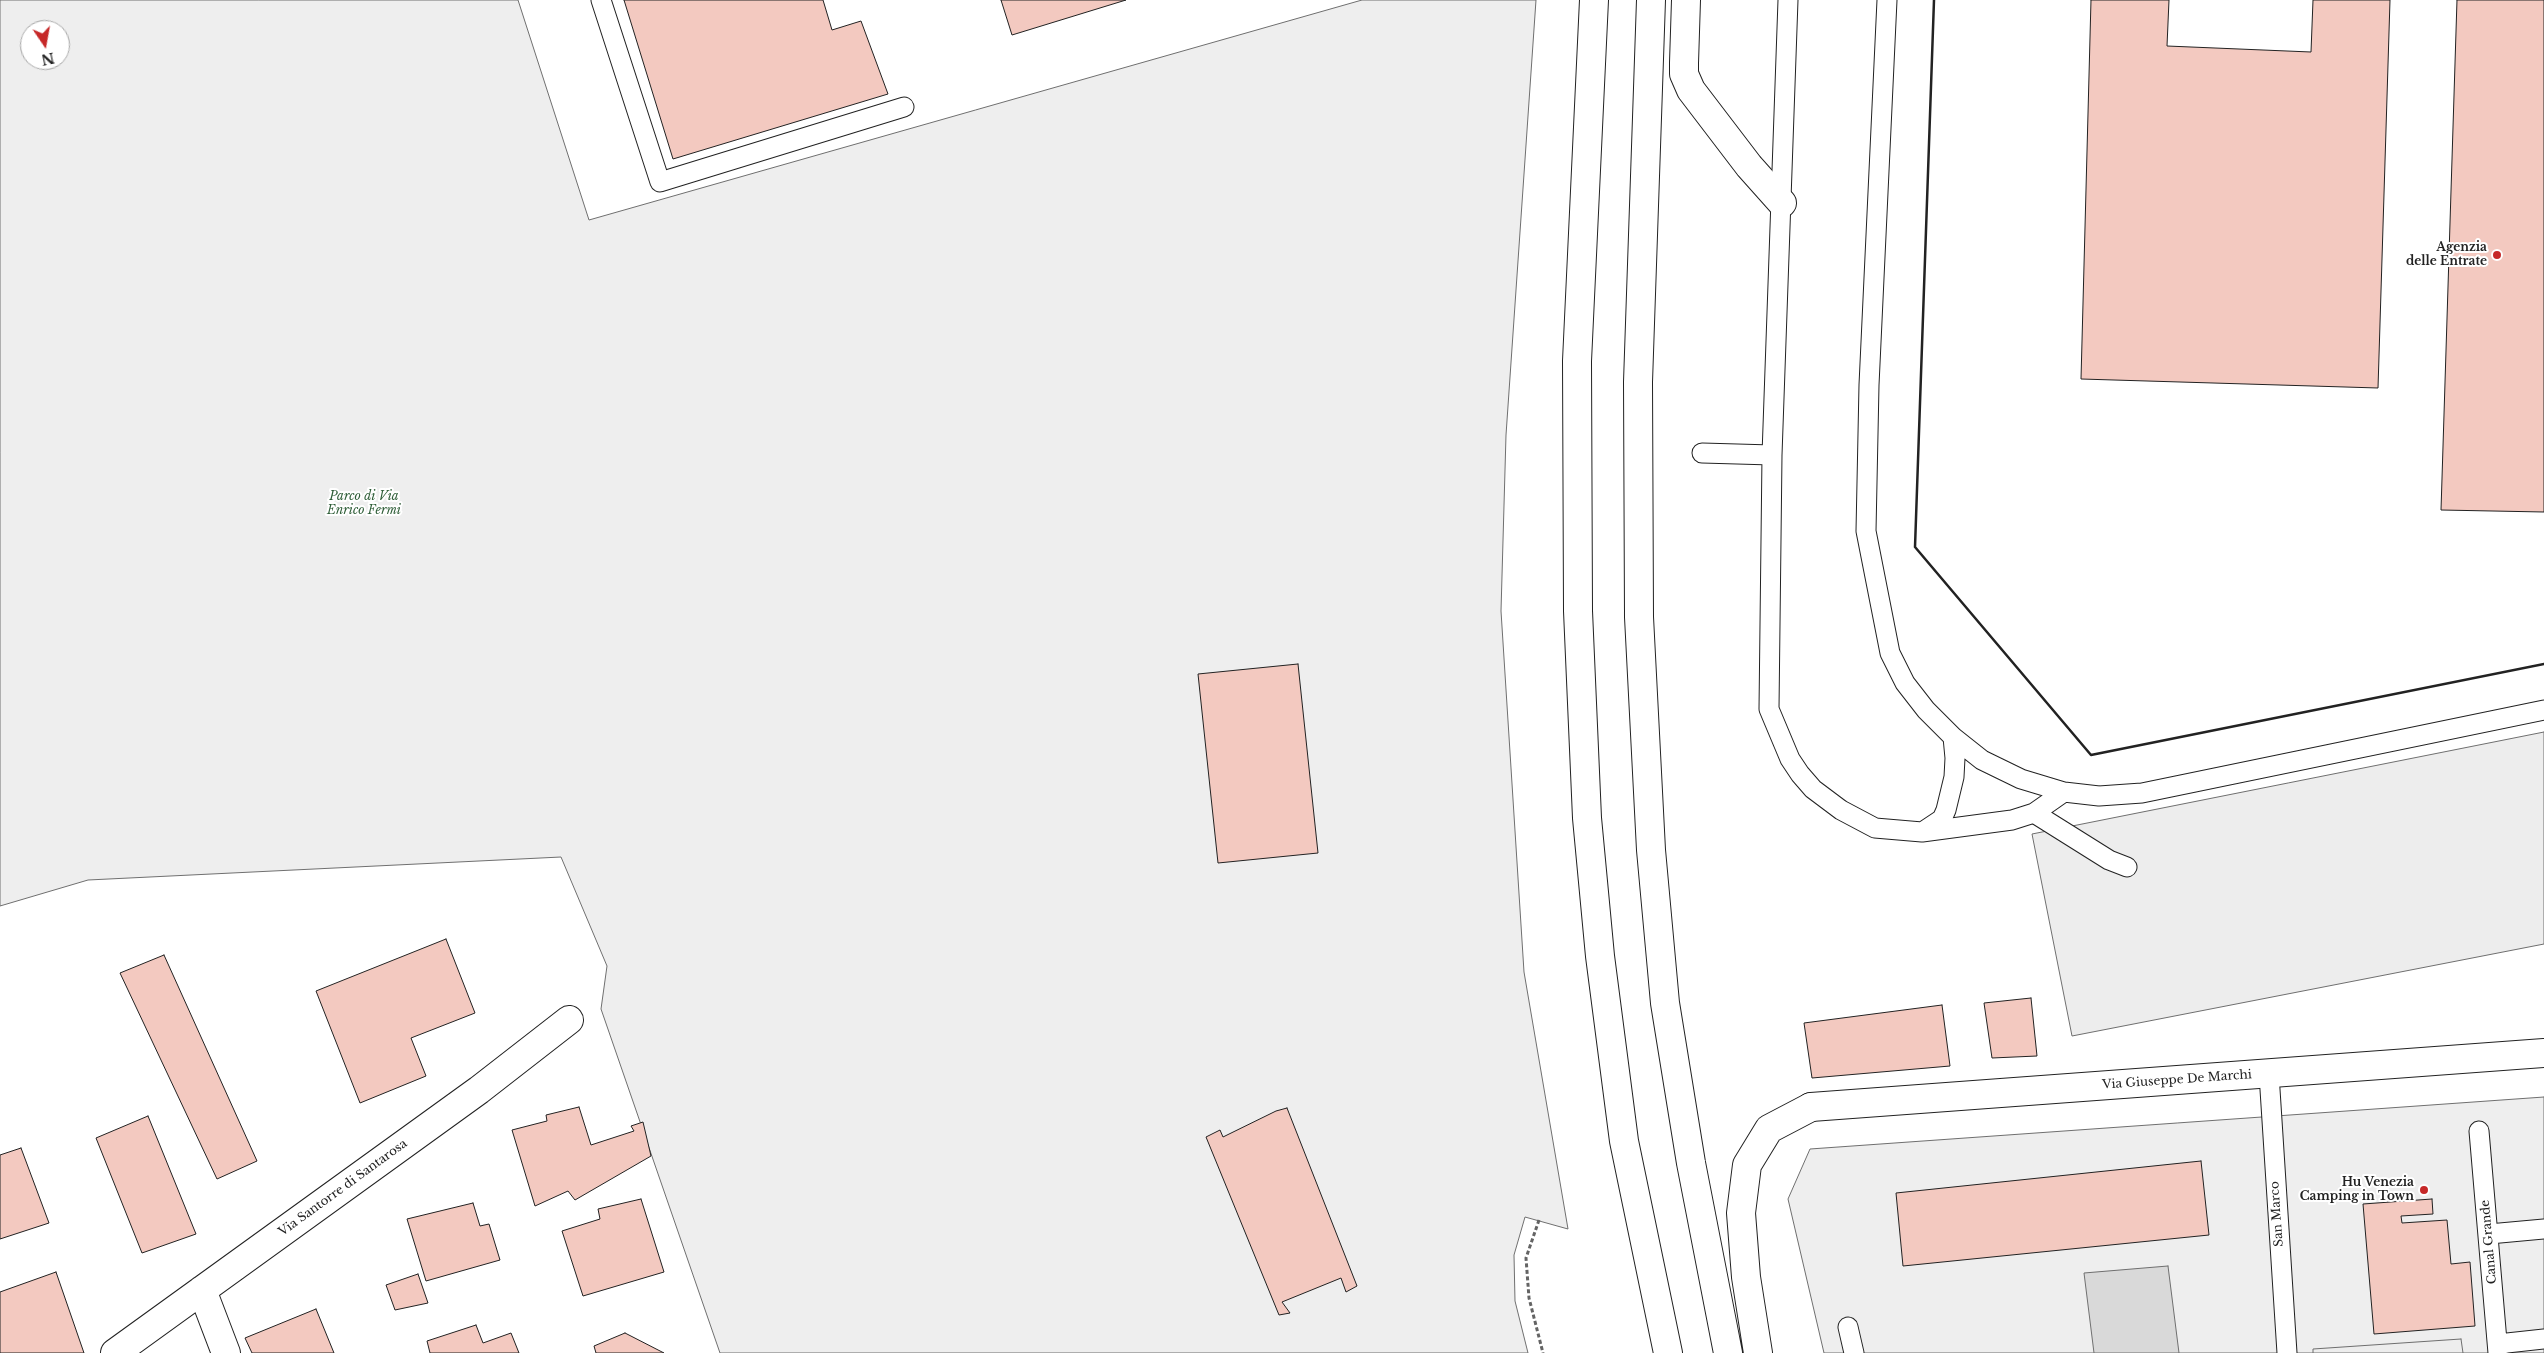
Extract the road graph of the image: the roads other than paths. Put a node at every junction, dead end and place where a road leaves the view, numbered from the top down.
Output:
1 (601, 0) edge
2 (1594, 0) edge
3 (1651, 0) edge
4 (1686, 0) edge
5 (1788, 0) edge
6 (1887, 0) edge
7 (904, 107) dead end
8 (1782, 203) junction
9 (1702, 453) dead end
10 (1772, 455) junction
11 (2544, 710) edge
12 (1953, 736) junction
13 (2064, 792) junction
14 (2034, 813) junction
15 (1922, 832) junction
16 (2127, 867) dead end
17 (569, 1020) dead end
18 (2544, 1053) edge
19 (2269, 1074) junction
20 (2479, 1131) dead end
21 (2544, 1229) edge
22 (2489, 1234) junction
23 (202, 1290) junction
24 (1848, 1328) dead end
25 (2544, 1339) edge
26 (2498, 1348) edge
27 (115, 1353) edge
28 (226, 1353) edge
29 (1668, 1353) edge
30 (1728, 1353) edge
31 (1758, 1353) edge
32 (1854, 1353) edge
33 (2288, 1353) edge

1 - 7 lane
2 - 29 main road
3 - 30 main road
4 - 8 main road
5 - 8 lane
6 - 12 lane
8 - 10 lane
9 - 10 lane
10 - 15 lane
11 - 13 lane
12 - 13 lane
12 - 15 lane
13 - 14 lane
14 - 15 lane
14 - 16 lane
17 - 23 main road, Via Santorre di Santarosa
18 - 19 main road, Via Giuseppe De Marchi
19 - 31 main road, Via Giuseppe De Marchi
19 - 33 lane, San Marco
20 - 22 lane, Canal Grande
21 - 22 lane
22 - 26 lane, Canal Grande
23 - 27 main road, Via Santorre di Santarosa
23 - 28 main road
24 - 32 lane
25 - 26 lane

